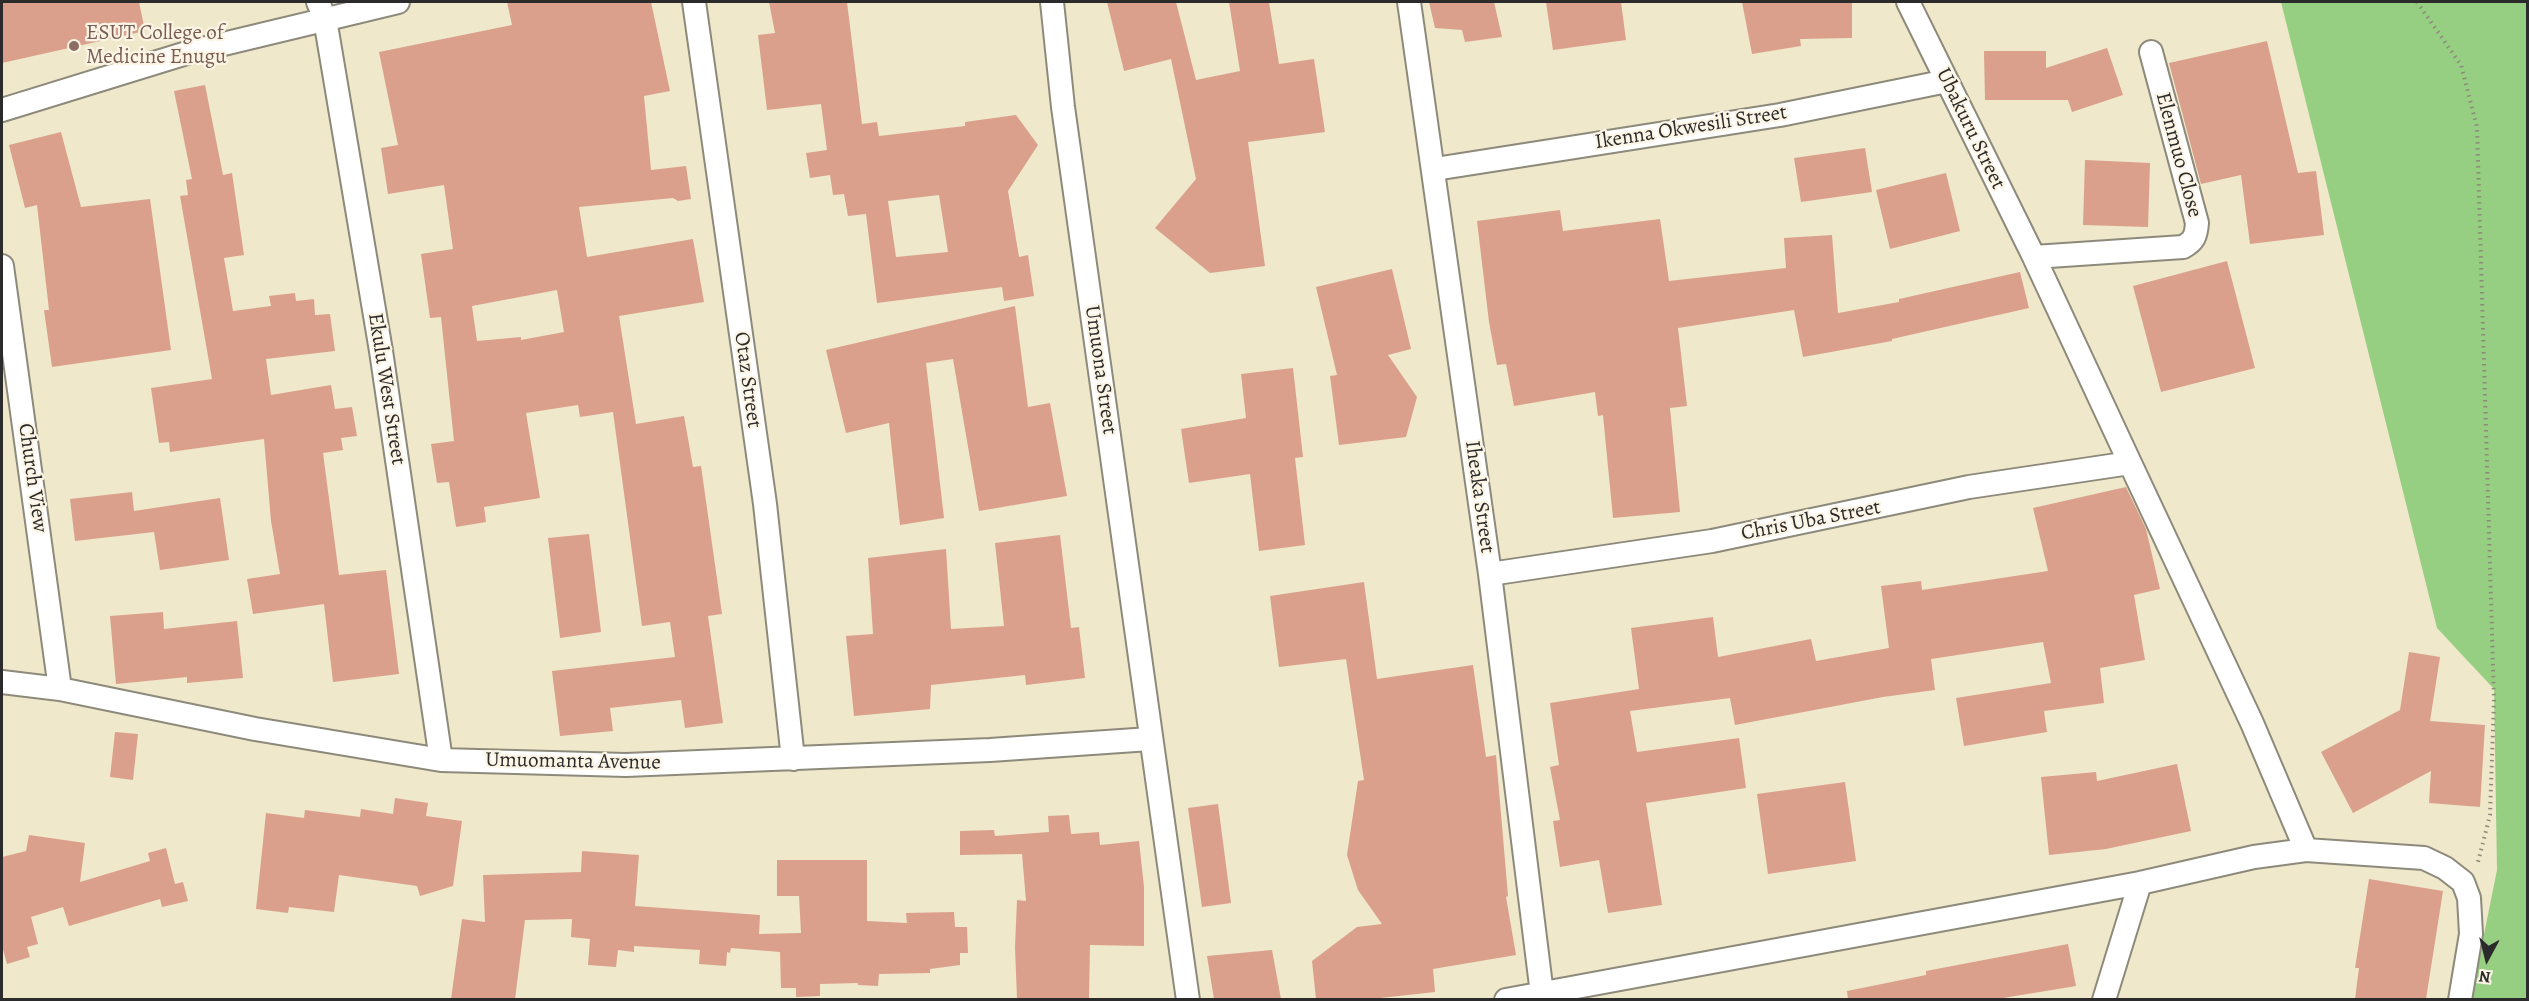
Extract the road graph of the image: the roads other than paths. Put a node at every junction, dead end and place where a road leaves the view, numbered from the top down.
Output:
1 (398, 2) edge
2 (694, 2) edge
3 (1052, 2) edge
4 (1409, 2) edge
5 (1908, 2) edge
6 (321, 10) edge
7 (2151, 52) dead end
8 (1947, 81) junction
9 (2, 110) edge
10 (1435, 169) junction
11 (2034, 257) junction
12 (2, 266) edge
13 (2130, 463) junction
14 (1490, 574) junction
15 (2, 682) edge
16 (60, 689) junction
17 (1150, 739) junction
18 (793, 759) junction
19 (441, 760) junction
20 (2306, 850) junction
21 (2140, 883) junction
22 (1542, 994) junction
23 (1188, 999) edge
24 (1506, 999) edge
25 (2104, 999) edge
26 (2460, 999) edge

1 - 6 street
2 - 18 street, Otaz Street
3 - 17 street, Umuona Street
4 - 10 street, Iheaka Street
5 - 8 street, Ubakuru Street
6 - 9 street
6 - 19 street, Ekulu West Street
7 - 11 street, Elenmuo Close
8 - 10 street, Ikenna Okwesili Street
8 - 11 street, Ubakuru Street
10 - 14 street, Iheaka Street
11 - 13 street, Ubakuru Street
12 - 16 street, Church View
13 - 14 street, Chris Uba Street
13 - 20 street, Ubakuru Street
14 - 22 street, Iheaka Street
15 - 16 street, Umuomanta Avenue
16 - 19 street, Umuomanta Avenue
17 - 18 street, Umuomanta Avenue
17 - 23 street, Umuona Street
18 - 19 street, Umuomanta Avenue
20 - 21 street
20 - 26 street
21 - 22 street
21 - 25 street
22 - 24 street

